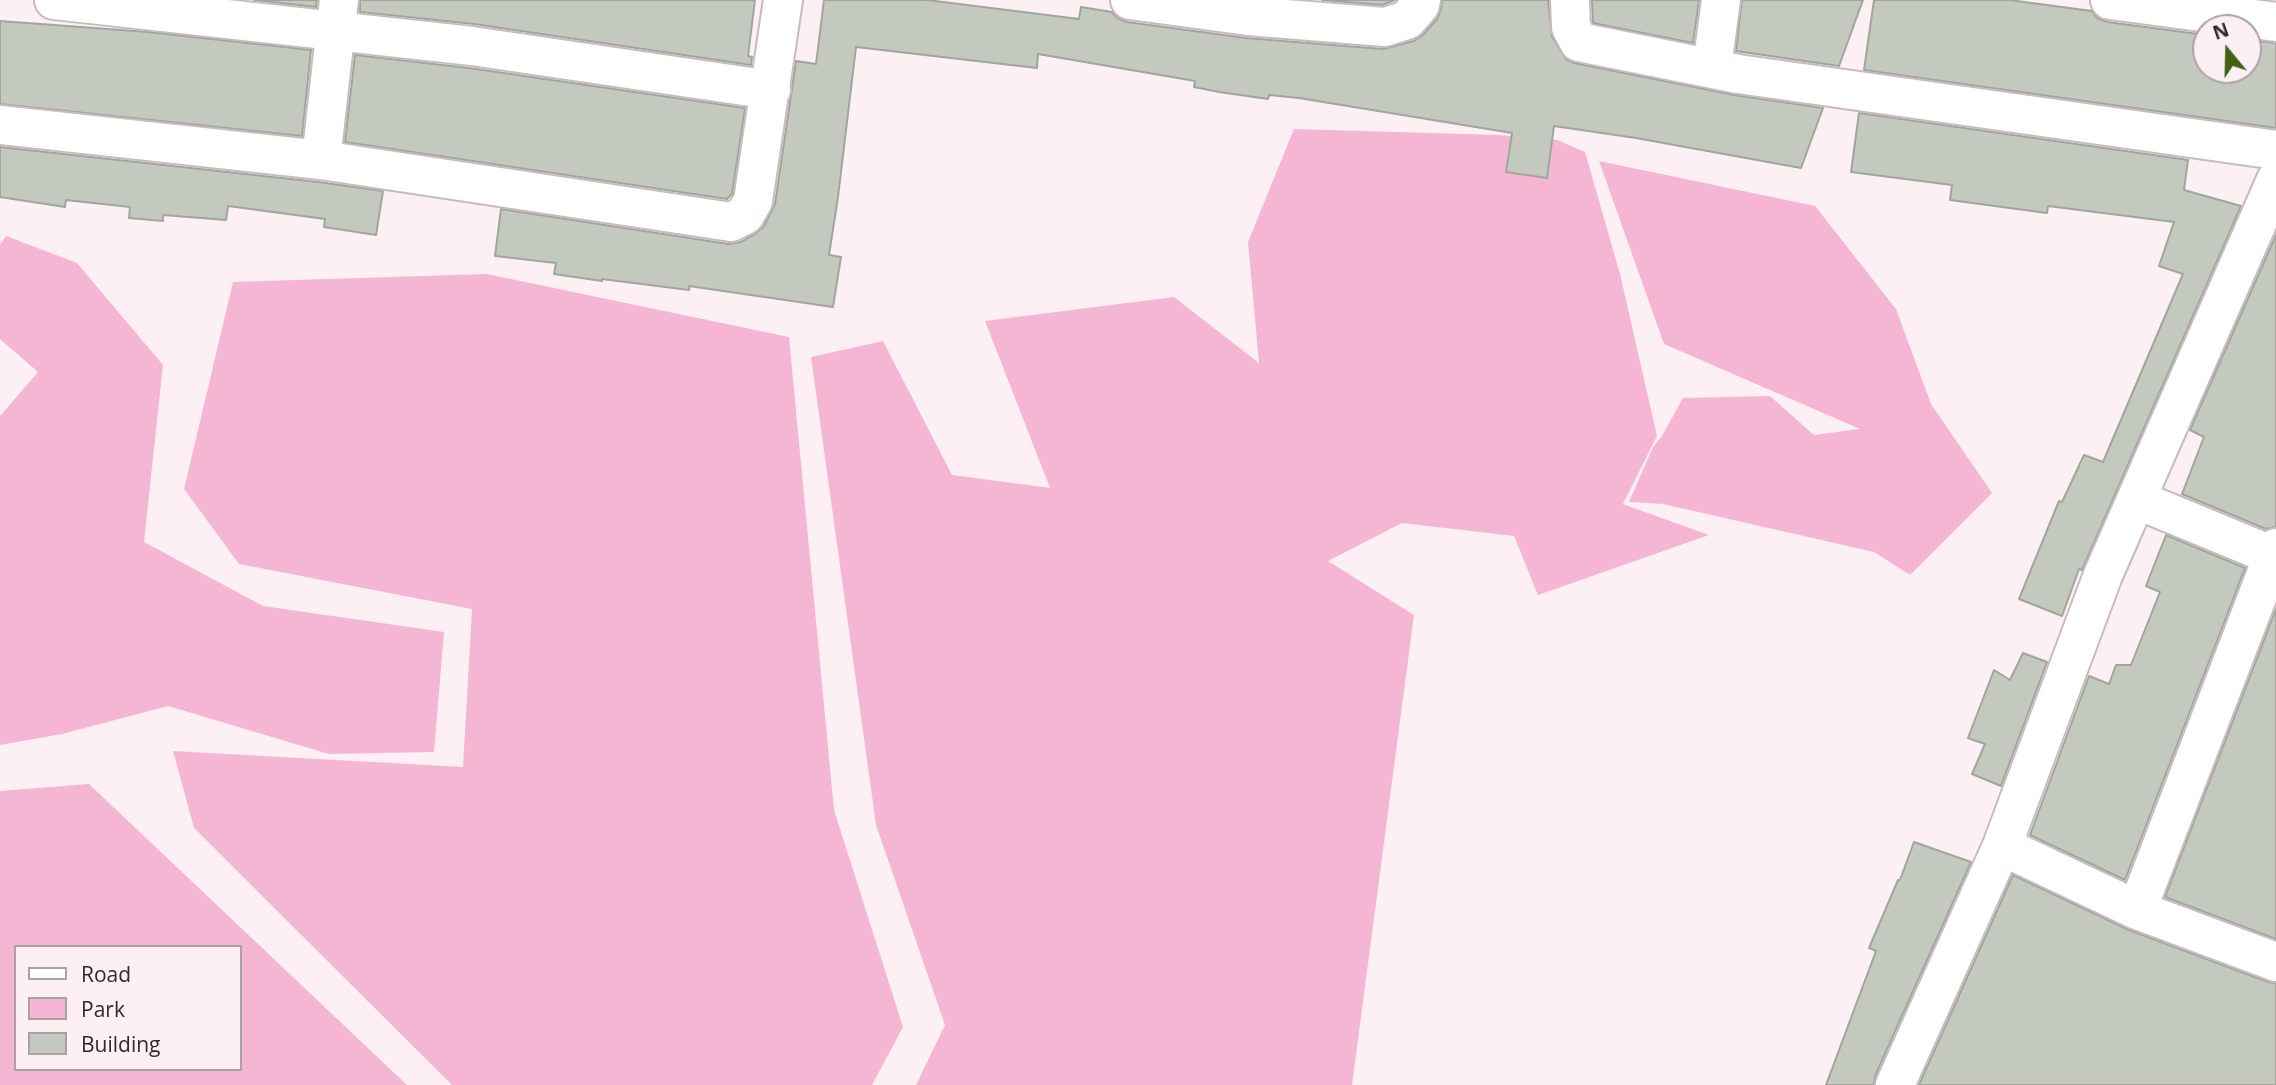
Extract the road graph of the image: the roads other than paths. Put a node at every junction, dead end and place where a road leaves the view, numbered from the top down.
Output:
1 (54, 0) edge
2 (783, 0) edge
3 (1130, 0) edge
4 (1420, 0) edge
5 (1570, 0) edge
6 (1721, 0) edge
7 (2110, 0) edge
8 (1249, 8) edge
9 (337, 16) edge
10 (2276, 22) edge
11 (1712, 67) junction
12 (771, 90) junction
13 (0, 125) edge
14 (2276, 150) edge
15 (321, 160) junction
16 (2276, 180) edge
17 (2138, 500) junction
18 (2275, 554) edge
19 (2003, 846) junction
20 (2137, 911) junction
21 (2274, 956) edge
22 (1895, 1085) edge

1 - 9 street
2 - 12 street
3 - 8 street
4 - 8 street
5 - 11 street
6 - 11 street
7 - 10 street
9 - 12 street
9 - 15 street
11 - 14 street
12 - 15 street
13 - 15 street
16 - 17 street
17 - 18 street
17 - 19 street
18 - 20 street
19 - 20 street
19 - 22 street
20 - 21 street

